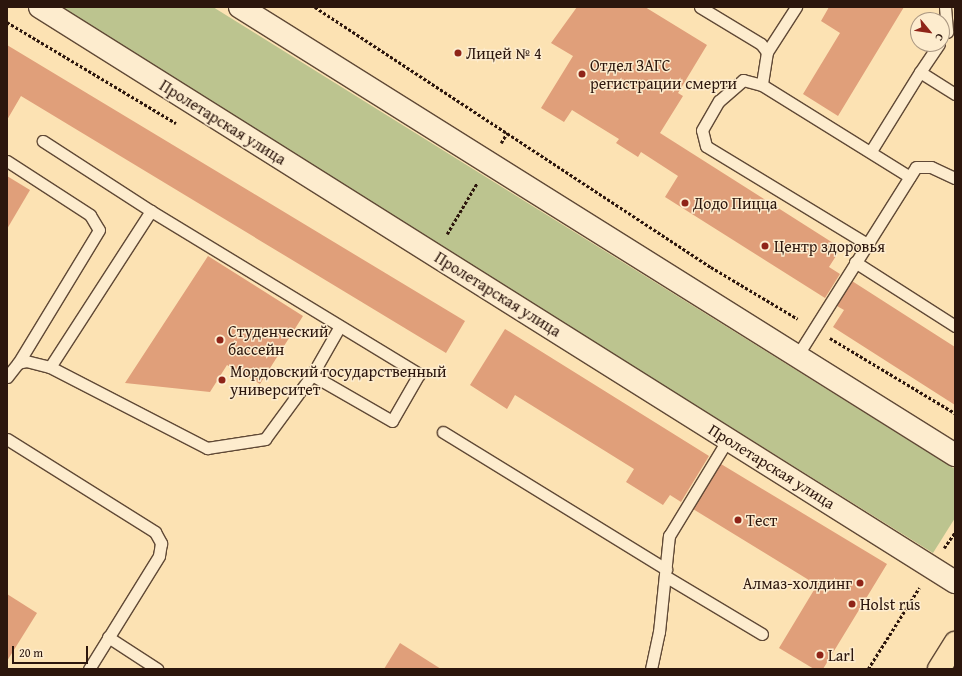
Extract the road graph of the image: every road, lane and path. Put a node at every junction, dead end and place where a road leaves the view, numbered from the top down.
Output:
1 (40, 7) edge
2 (240, 7) edge
3 (315, 7) edge
4 (700, 7) edge
5 (796, 7) edge
6 (767, 52) junction
7 (933, 52) edge
8 (920, 72) junction
9 (762, 85) junction
10 (955, 94) edge
11 (507, 133) junction
12 (43, 141) dead end
13 (871, 151) junction
14 (7, 161) edge
15 (489, 164) junction
16 (910, 177) junction
17 (955, 178) edge
18 (151, 211) junction
19 (867, 244) junction
20 (435, 255) junction
21 (855, 262) junction
22 (340, 326) junction
23 (955, 326) edge
24 (814, 328) junction
25 (797, 356) junction
26 (18, 363) junction
27 (50, 367) junction
28 (312, 375) junction
29 (7, 377) edge
30 (955, 413) edge
31 (443, 432) dead end
32 (7, 439) edge
33 (728, 439) junction
34 (955, 455) edge
35 (665, 572) junction
36 (923, 581) dead end
37 (955, 582) edge
38 (762, 634) dead end
39 (108, 637) junction
40 (955, 643) edge
41 (89, 669) edge
42 (157, 669) edge
43 (650, 669) edge
44 (868, 669) edge
45 (939, 669) edge

1 - 20 street, Пролетарская улица
2 - 15 street
3 - 11 path
4 - 6 lane
5 - 6 lane
6 - 9 lane
7 - 8 lane
8 - 10 lane
8 - 13 lane
9 - 13 lane
9 - 19 lane
11 - 15 path
11 - 24 path
12 - 18 lane
13 - 16 lane
14 - 26 lane
15 - 20 path
15 - 25 street
16 - 17 lane
16 - 19 lane
18 - 22 lane
18 - 27 lane
19 - 21 lane
20 - 33 street, Пролетарская улица
21 - 23 lane
21 - 24 lane
22 - 28 lane
22 - 28 lane
24 - 25 lane
24 - 30 path
25 - 34 street
26 - 27 lane
26 - 29 lane
27 - 28 lane
31 - 35 lane
32 - 39 lane
33 - 35 lane
33 - 37 street, Пролетарская улица
35 - 38 lane
35 - 43 lane
36 - 44 path
39 - 41 lane
39 - 42 lane
40 - 45 main road

